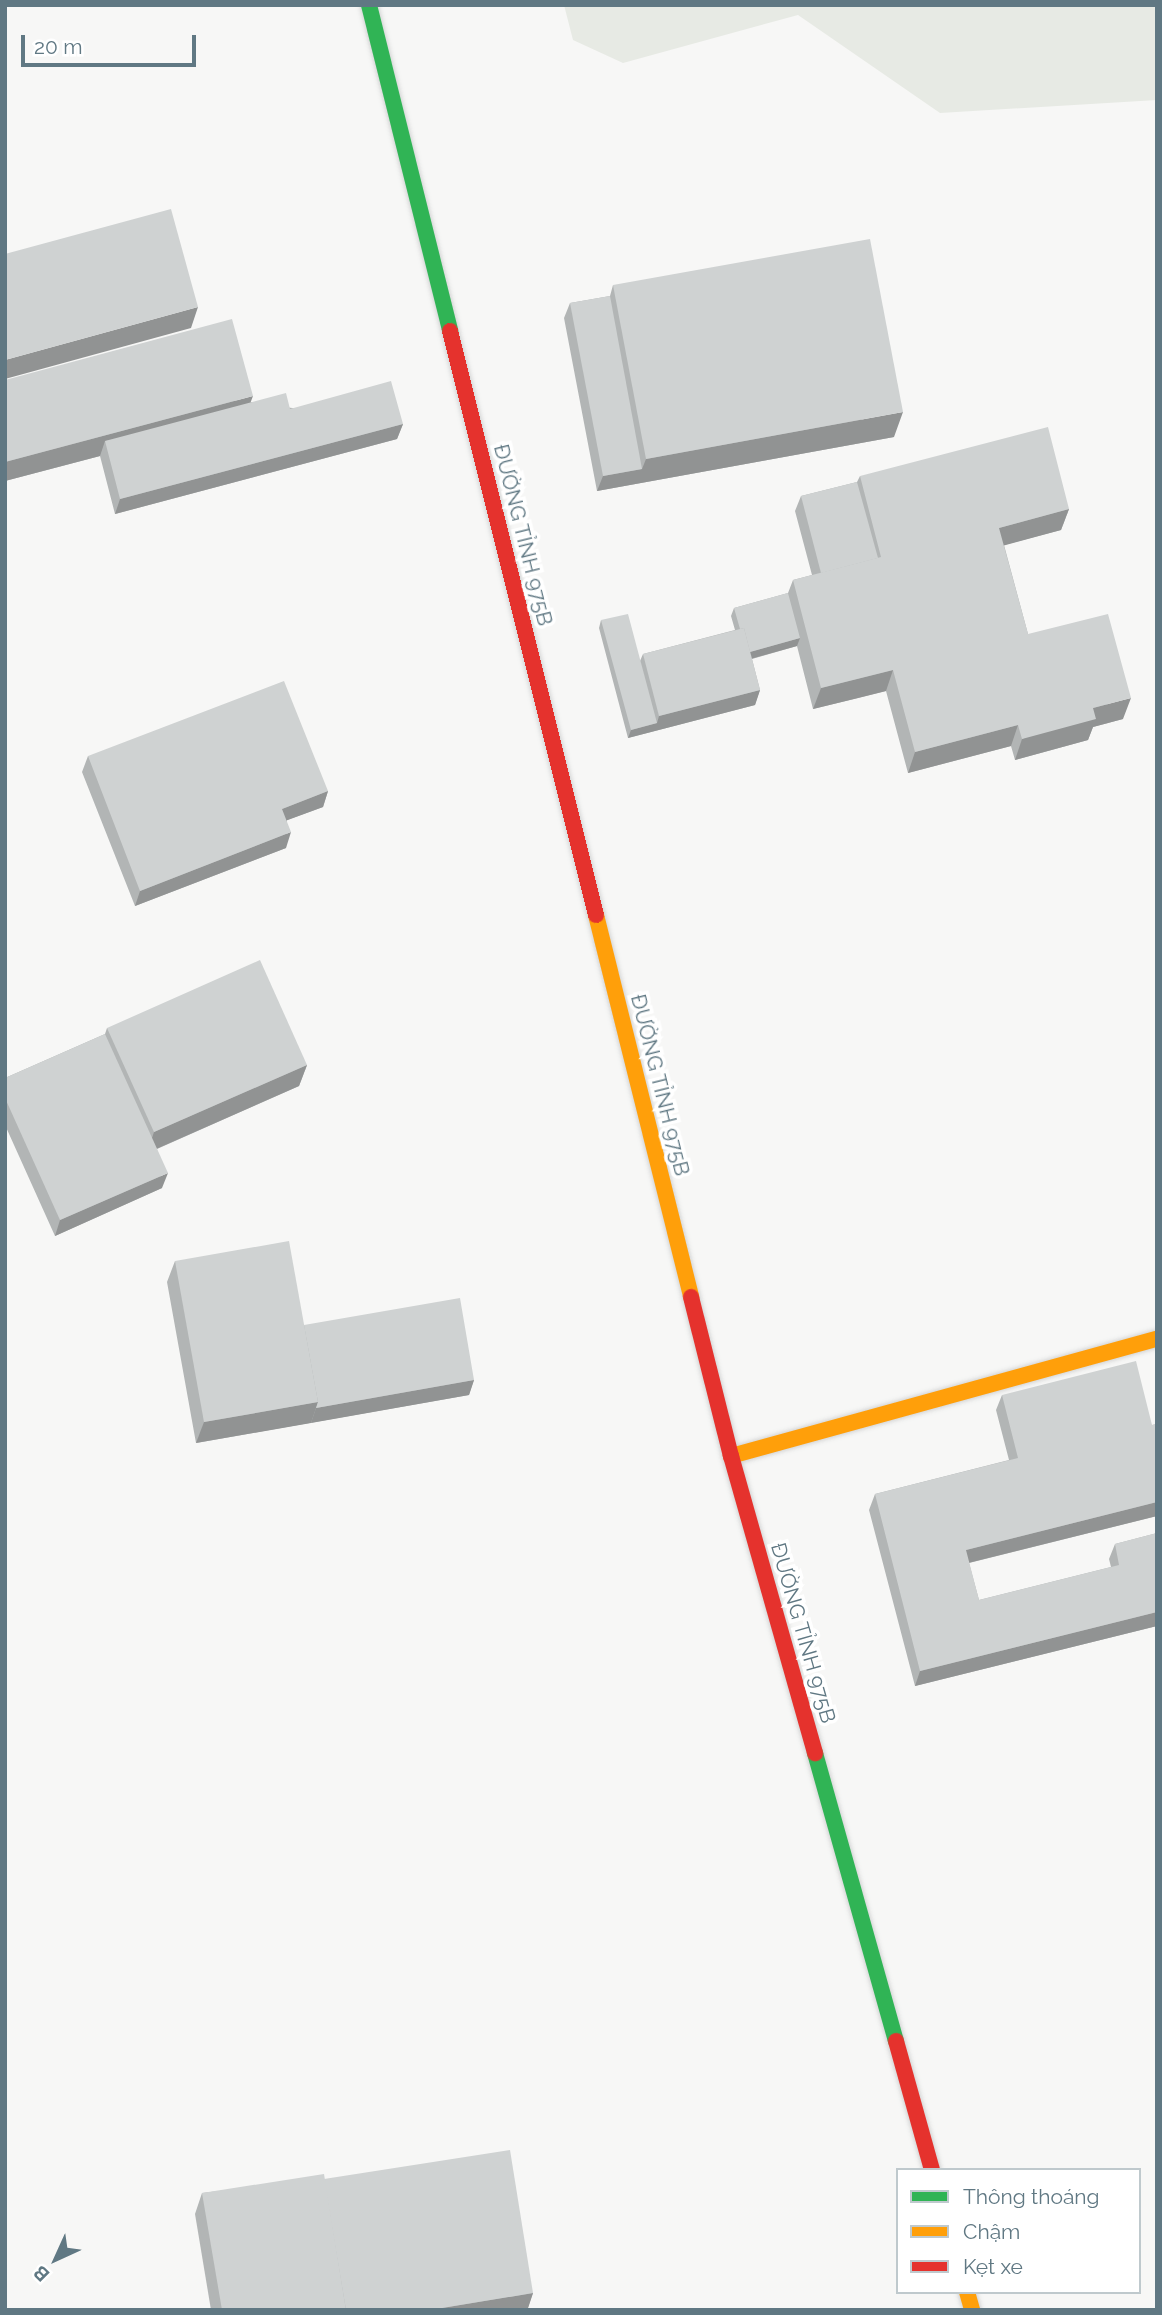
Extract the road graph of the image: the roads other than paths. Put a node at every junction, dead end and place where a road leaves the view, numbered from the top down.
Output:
1 (369, 5) edge
2 (1157, 1339) edge
3 (732, 1456) junction
4 (931, 2168) edge

1 - 3 main road, ĐƯỜNG TỈNH 975B
2 - 3 main road
3 - 4 main road, ĐƯỜNG TỈNH 975B

